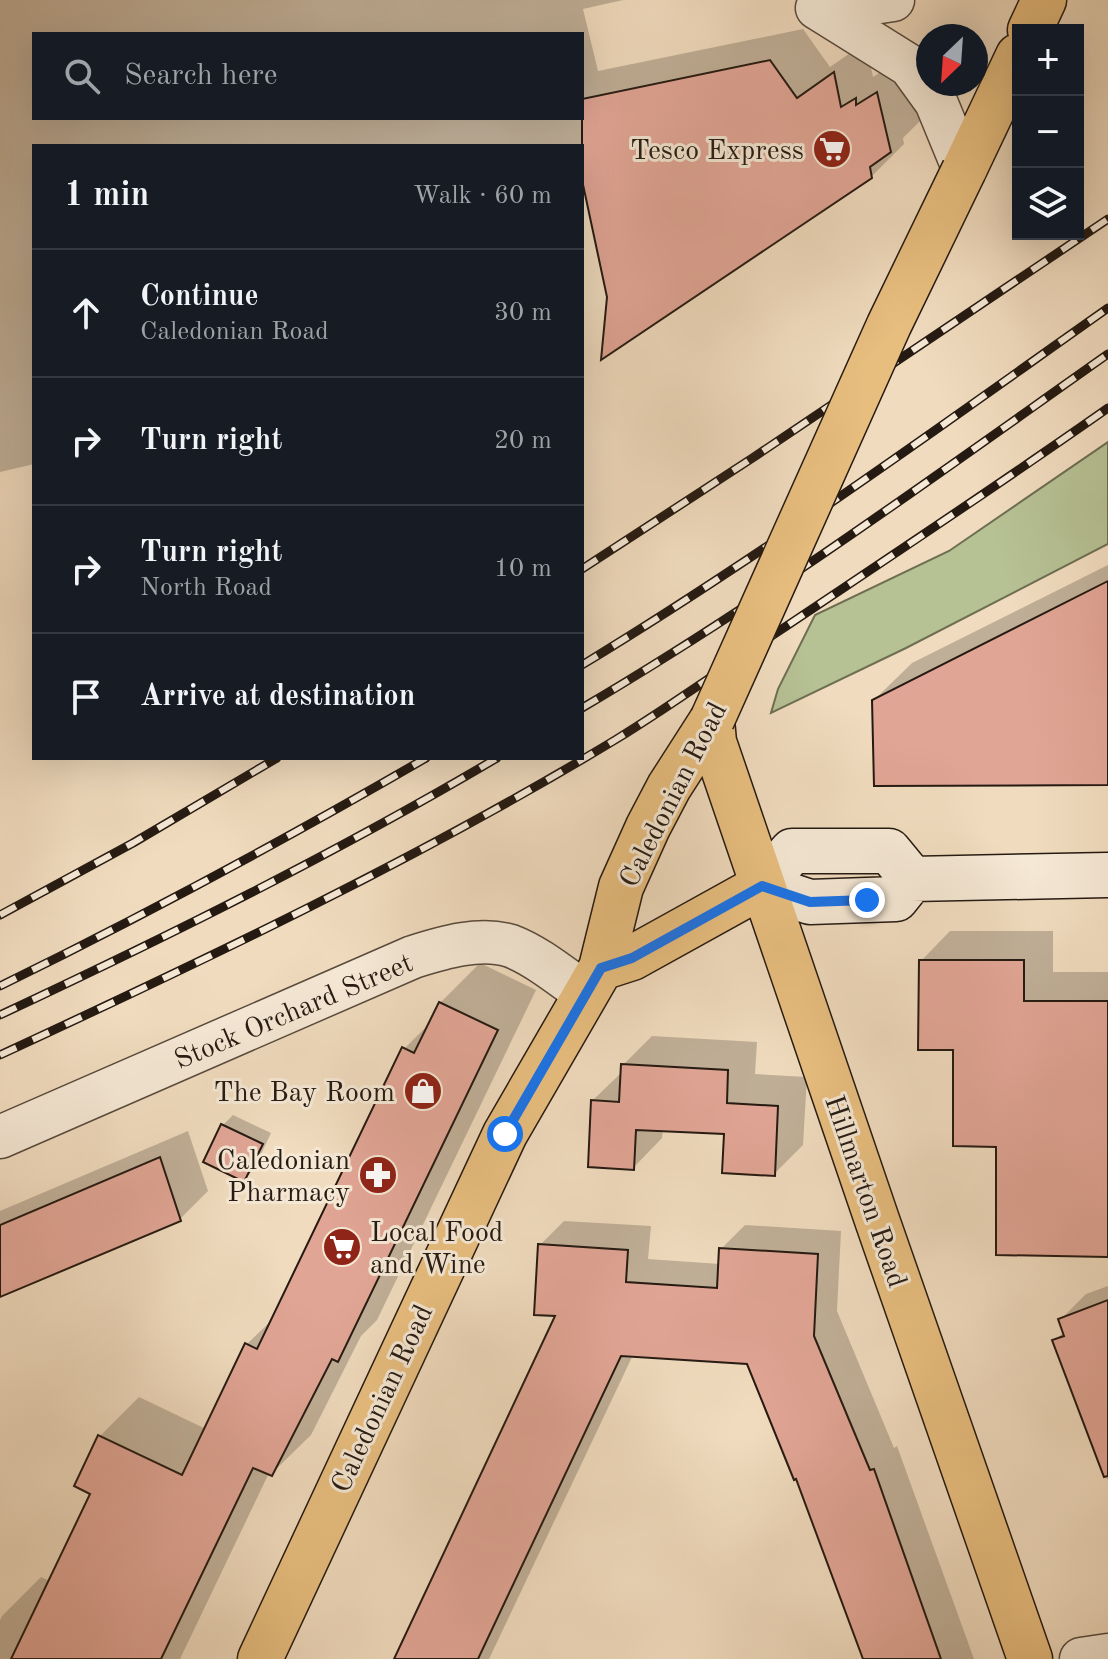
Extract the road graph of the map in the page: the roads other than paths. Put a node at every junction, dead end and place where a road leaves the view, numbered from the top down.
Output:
1 (893, 0) edge
2 (1044, 0) edge
3 (1033, 24) edge
4 (1012, 69) edge
5 (964, 170) junction
6 (712, 720) junction
7 (1108, 875) edge
8 (762, 886) junction
9 (593, 980) junction
10 (0, 1137) edge
11 (1108, 1655) edge
12 (260, 1659) edge
13 (1030, 1659) edge
14 (1081, 1659) edge

1 - 5 street
2 - 3 main road
4 - 5 main road, Caledonian Road
5 - 6 main road, Caledonian Road, bridge
6 - 8 main road, Hillmarton Road
6 - 9 main road, Caledonian Road
7 - 8 street
8 - 9 main road
8 - 13 main road, Hillmarton Road
9 - 10 street, Stock Orchard Street
9 - 12 main road, Caledonian Road
11 - 14 street

